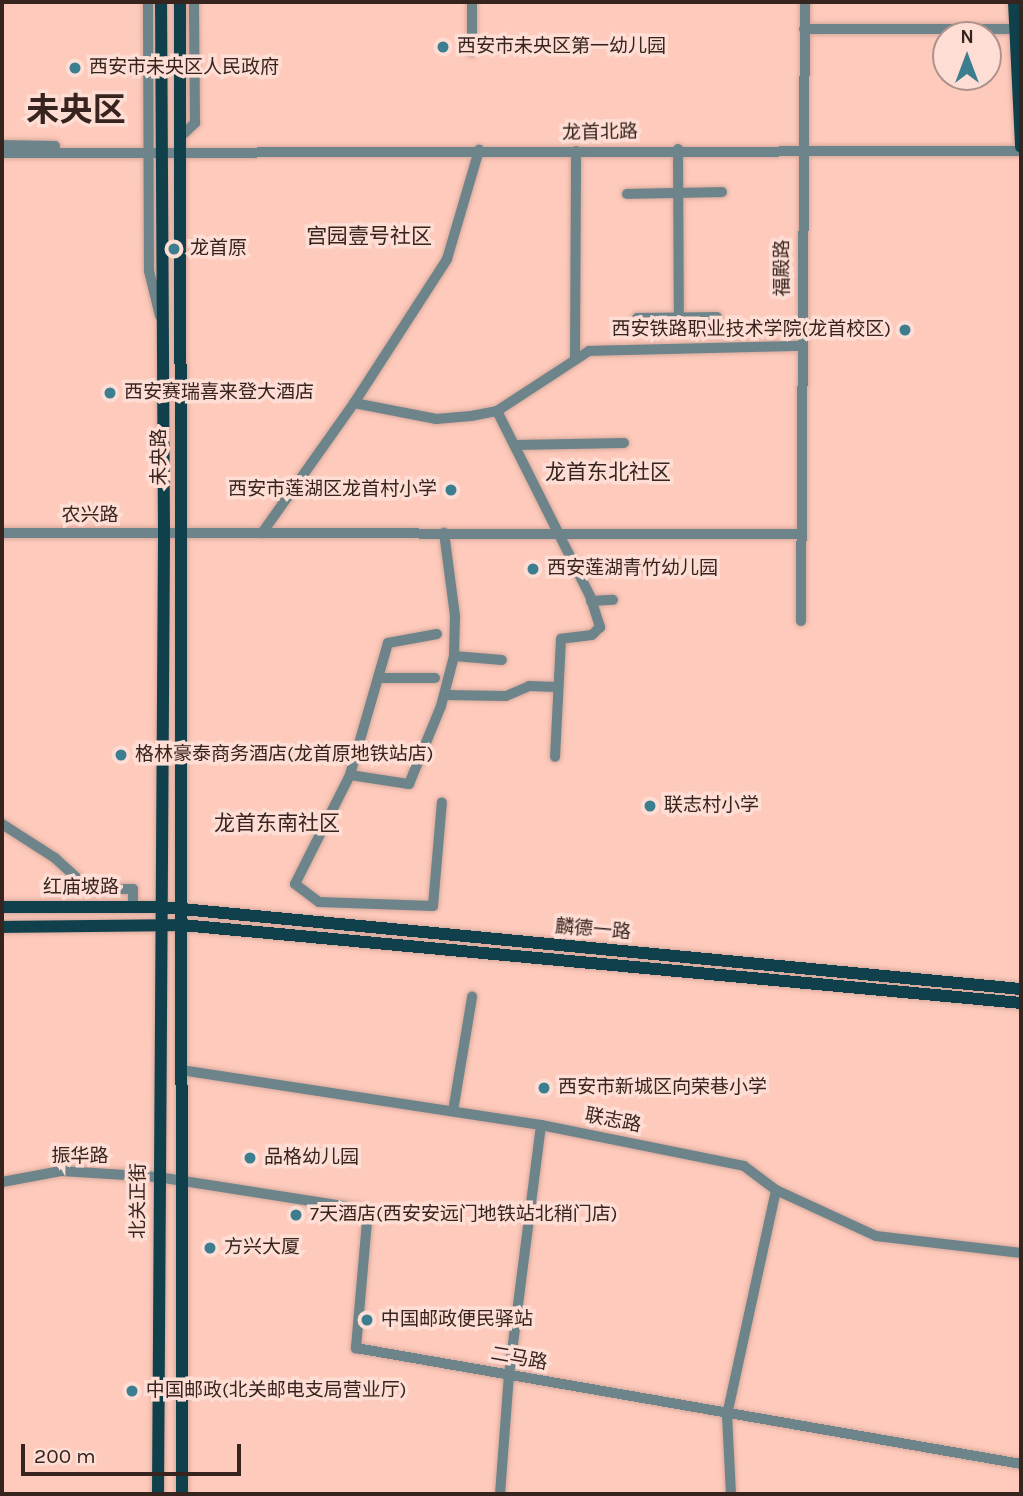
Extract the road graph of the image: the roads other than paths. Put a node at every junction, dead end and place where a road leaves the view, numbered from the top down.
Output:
1 (148, 2) edge
2 (161, 2) edge
3 (180, 2) edge
4 (194, 2) edge
5 (472, 2) edge
6 (805, 2) edge
7 (1014, 2) edge
8 (804, 29) junction
9 (1015, 29) junction
10 (472, 52) dead end
11 (2, 145) edge
12 (180, 145) junction
13 (155, 149) junction
14 (678, 149) junction
15 (1021, 149) edge
16 (479, 150) junction
17 (801, 150) junction
18 (576, 151) junction
19 (2, 153) edge
20 (722, 192) dead end
21 (680, 193) junction
22 (627, 194) dead end
23 (679, 317) junction
24 (717, 317) dead end
25 (637, 318) dead end
26 (800, 346) junction
27 (575, 356) junction
28 (354, 403) junction
29 (496, 411) junction
30 (624, 443) dead end
31 (515, 445) junction
32 (2, 533) edge
33 (163, 533) junction
34 (179, 533) junction
35 (262, 533) junction
36 (444, 533) junction
37 (558, 534) junction
38 (801, 534) junction
39 (690, 566) dead end
40 (577, 573) junction
41 (613, 600) dead end
42 (591, 601) junction
43 (801, 621) dead end
44 (437, 634) dead end
45 (454, 656) junction
46 (502, 660) dead end
47 (378, 678) junction
48 (435, 678) dead end
49 (557, 687) junction
50 (445, 695) junction
51 (555, 757) dead end
52 (350, 775) junction
53 (442, 802) dead end
54 (2, 824) edge
55 (2, 907) edge
56 (133, 907) junction
57 (161, 907) junction
58 (182, 911) junction
59 (182, 925) junction
60 (161, 926) junction
61 (2, 927) edge
62 (1021, 989) edge
63 (472, 997) dead end
64 (1021, 1003) edge
65 (181, 1070) junction
66 (453, 1111) junction
67 (541, 1125) junction
68 (158, 1177) junction
69 (181, 1181) junction
70 (2, 1182) edge
71 (776, 1190) junction
72 (1021, 1253) edge
73 (509, 1375) junction
74 (727, 1415) junction
75 (1021, 1464) edge
76 (158, 1494) edge
77 (182, 1494) edge
78 (500, 1494) edge
79 (731, 1494) edge

1 - 13 street
2 - 13 main road, 未央路
3 - 12 main road, 未央路
4 - 12 street
5 - 10 street
6 - 8 street, 福殿路
7 - 9 main road
8 - 9 street
8 - 17 street, 福殿路
9 - 15 main road
11 - 13 street
12 - 13 street, 龙首北路
12 - 16 street, 龙首北路
12 - 34 main road, 未央路
13 - 19 street
13 - 33 main road, 未央路
14 - 17 street, 龙首北路
14 - 18 street, 龙首北路
14 - 21 street
15 - 17 street, 龙首北路
16 - 18 street, 龙首北路
16 - 28 street
17 - 26 street, 福殿路
18 - 27 street
20 - 21 street
21 - 22 street
21 - 23 street
23 - 24 street
23 - 25 street
26 - 27 street
26 - 38 street, 福殿路
27 - 29 street
28 - 29 street
28 - 35 street
29 - 31 street
30 - 31 street
31 - 37 street
32 - 33 street, 农兴路
33 - 34 street, 农兴路
33 - 57 main road, 未央路
34 - 35 street, 农兴路
34 - 58 main road, 未央路
35 - 36 street, 农兴路
36 - 37 street, 农兴路
36 - 45 street
37 - 38 street, 农兴路
37 - 40 street
38 - 43 street, 福殿路
39 - 40 street
40 - 42 street
41 - 42 street
42 - 49 street
44 - 47 street
45 - 46 street
45 - 50 street
47 - 48 street
47 - 52 street
49 - 50 street
49 - 51 street
50 - 52 street
52 - 53 street
54 - 56 street
55 - 56 main road, 红庙坡路
56 - 57 main road, 红庙坡路
57 - 58 main road, 麟德一路
57 - 60 main road, 北关正街
58 - 59 main road
58 - 62 main road, 麟德一路
59 - 60 main road, 麟德一路
59 - 64 main road, 麟德一路
59 - 65 main road
60 - 61 main road, 红庙坡路
60 - 68 main road, 北关正街
63 - 66 street
65 - 66 street, 联志路
65 - 69 main road
66 - 67 street, 联志路
67 - 71 street, 联志路
67 - 73 street
68 - 69 street, 二马路
68 - 70 street, 振华路
68 - 76 main road, 北关正街
69 - 73 street, 二马路
69 - 77 main road
71 - 72 street, 联志路
71 - 74 street
73 - 74 street, 二马路
73 - 78 street
74 - 75 street, 二马路
74 - 79 street

